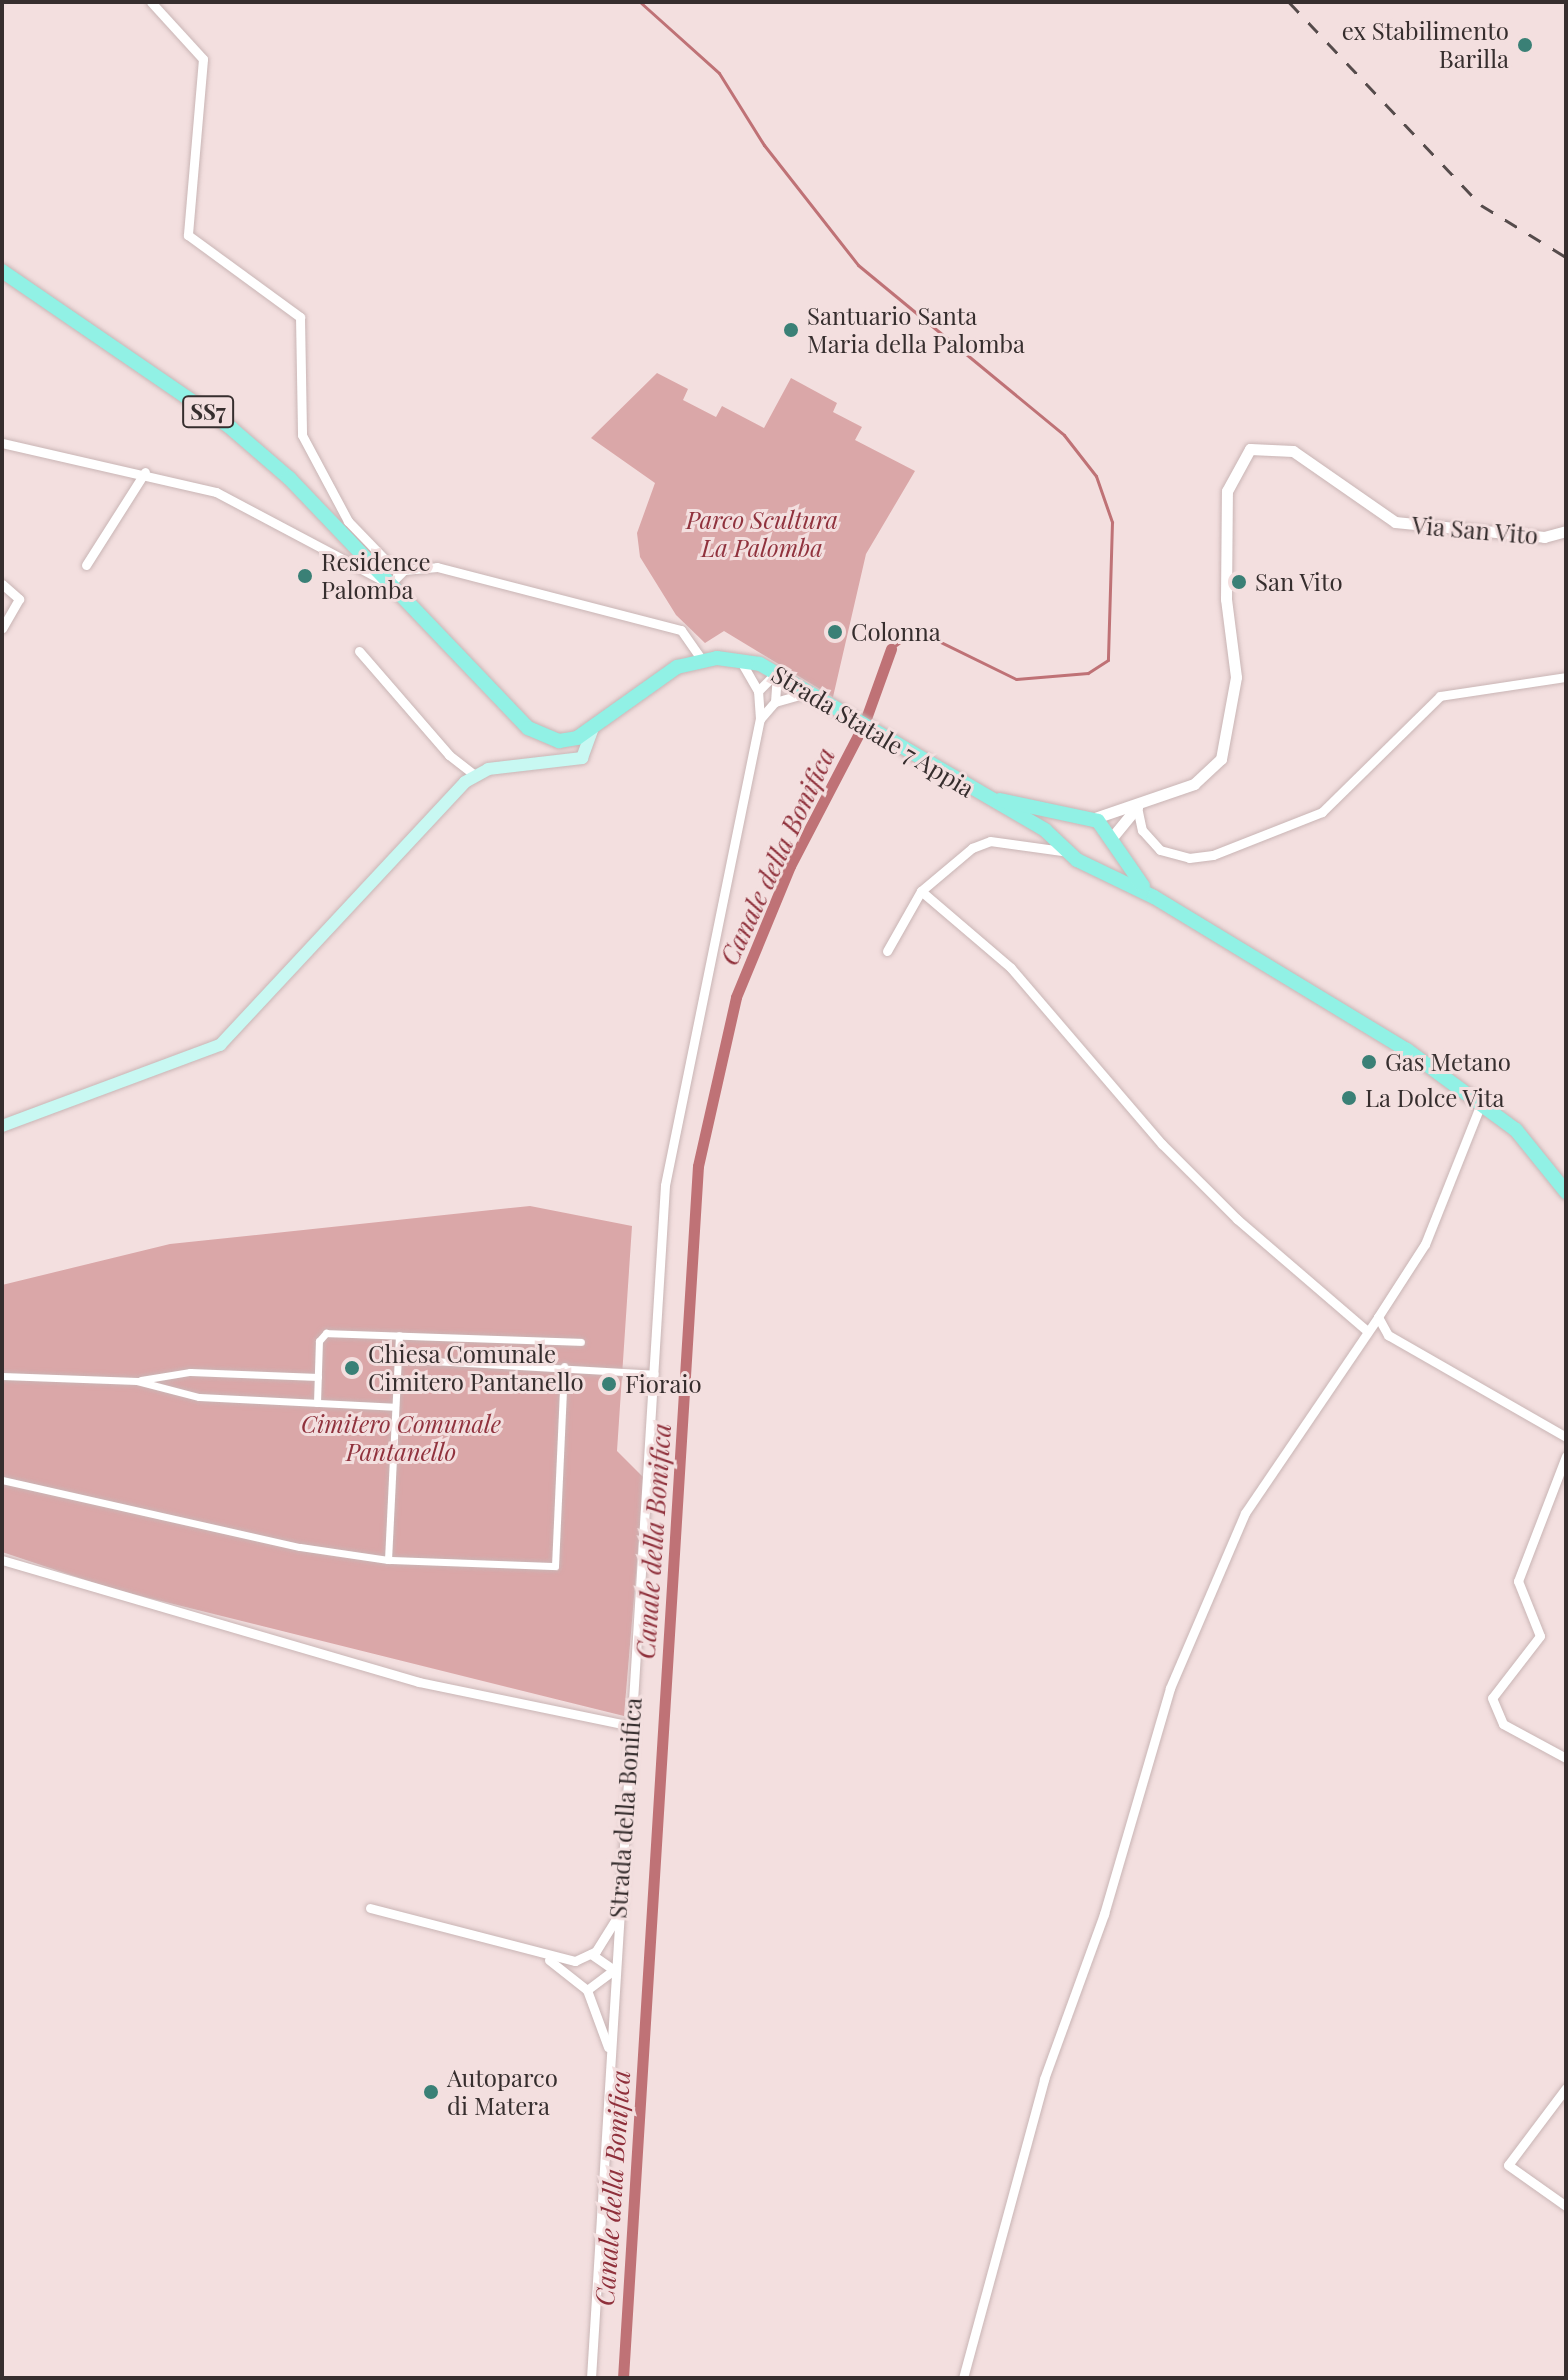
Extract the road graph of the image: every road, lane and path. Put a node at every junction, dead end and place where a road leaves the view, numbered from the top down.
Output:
1 (151, 2) edge
2 (2, 271) edge
3 (2, 443) edge
4 (145, 472) junction
5 (1566, 531) edge
6 (86, 565) dead end
7 (394, 578) junction
8 (2, 584) edge
9 (2, 628) edge
10 (359, 651) dead end
11 (738, 658) junction
12 (702, 660) junction
13 (777, 672) junction
14 (1566, 677) edge
15 (758, 691) junction
16 (809, 692) junction
17 (775, 702) junction
18 (760, 719) junction
19 (593, 728) junction
20 (475, 775) junction
21 (985, 797) junction
22 (1137, 807) junction
23 (1087, 819) junction
24 (1110, 843) junction
25 (1068, 850) junction
26 (1089, 863) junction
27 (921, 891) junction
28 (1154, 897) junction
29 (887, 951) dead end
30 (1482, 1101) junction
31 (2, 1126) edge
32 (1566, 1192) edge
33 (1378, 1317) junction
34 (1367, 1331) junction
35 (399, 1335) junction
36 (581, 1342) dead end
37 (397, 1359) junction
38 (564, 1366) junction
39 (657, 1374) junction
40 (2, 1376) edge
41 (318, 1377) junction
42 (137, 1381) junction
43 (317, 1403) junction
44 (394, 1407) junction
45 (1566, 1437) edge
46 (1566, 1456) edge
47 (2, 1480) edge
48 (2, 1560) edge
49 (388, 1560) junction
50 (631, 1726) junction
51 (1566, 1758) edge
52 (370, 1908) dead end
53 (617, 1916) junction
54 (591, 1954) junction
55 (546, 1958) junction
56 (614, 1970) junction
57 (587, 1990) junction
58 (610, 2051) junction
59 (1566, 2088) edge
60 (1566, 2206) edge
61 (591, 2378) edge
62 (963, 2378) edge

1 - 7 street
2 - 7 main road, Strada Statale 7 Appia / SS7
3 - 4 street
4 - 6 street
4 - 7 street
5 - 22 street, Via San Vito
7 - 12 street
7 - 19 main road, Strada Statale 7 Appia / SS7
8 - 9 street
10 - 20 street
11 - 12 main road, Strada Statale 7 Appia / SS7
11 - 13 main road, Strada Statale 7 Appia / SS7
11 - 15 street
12 - 19 main road, Strada Statale 7 Appia / SS7
13 - 15 street
13 - 16 main road, Strada Statale 7 Appia / SS7
13 - 17 street
14 - 22 street
15 - 18 street
16 - 17 street
16 - 21 main road, Strada Statale 7 Appia / SS7
17 - 18 street
18 - 39 street, Strada della Bonifica
19 - 20 main road
20 - 31 main road
21 - 23 main road, Strada Statale 7 Appia / SS7
21 - 25 main road, Strada Statale 7 Appia / SS7
22 - 23 street, Via San Vito
22 - 24 street, Via San Vito
23 - 24 main road, Strada Statale 7 Appia / SS7
23 - 25 main road
24 - 26 main road
24 - 28 main road, Strada Statale 7 Appia / SS7
25 - 26 main road, Strada Statale 7 Appia / SS7
25 - 27 street
26 - 28 main road, Strada Statale 7 Appia / SS7
27 - 29 street
27 - 34 street
28 - 30 main road, Strada Statale 7 Appia / SS7
30 - 32 main road, Strada Statale 7 Appia / SS7
30 - 33 street
33 - 34 street
33 - 45 street
34 - 62 street
35 - 36 street
35 - 37 street
35 - 41 street
37 - 38 street
37 - 44 street
38 - 39 street
38 - 49 street
39 - 50 street, Strada della Bonifica
40 - 42 street
41 - 42 street
41 - 43 street
42 - 43 street
43 - 44 street
44 - 49 street
46 - 51 street
47 - 49 street
48 - 50 street
50 - 53 street, Strada della Bonifica
52 - 55 street
53 - 54 street
53 - 56 street, Strada della Bonifica
54 - 55 street
54 - 56 street
55 - 57 street
56 - 57 street
56 - 58 street, Strada della Bonifica
57 - 58 street
58 - 61 street, Strada della Bonifica
59 - 60 street

